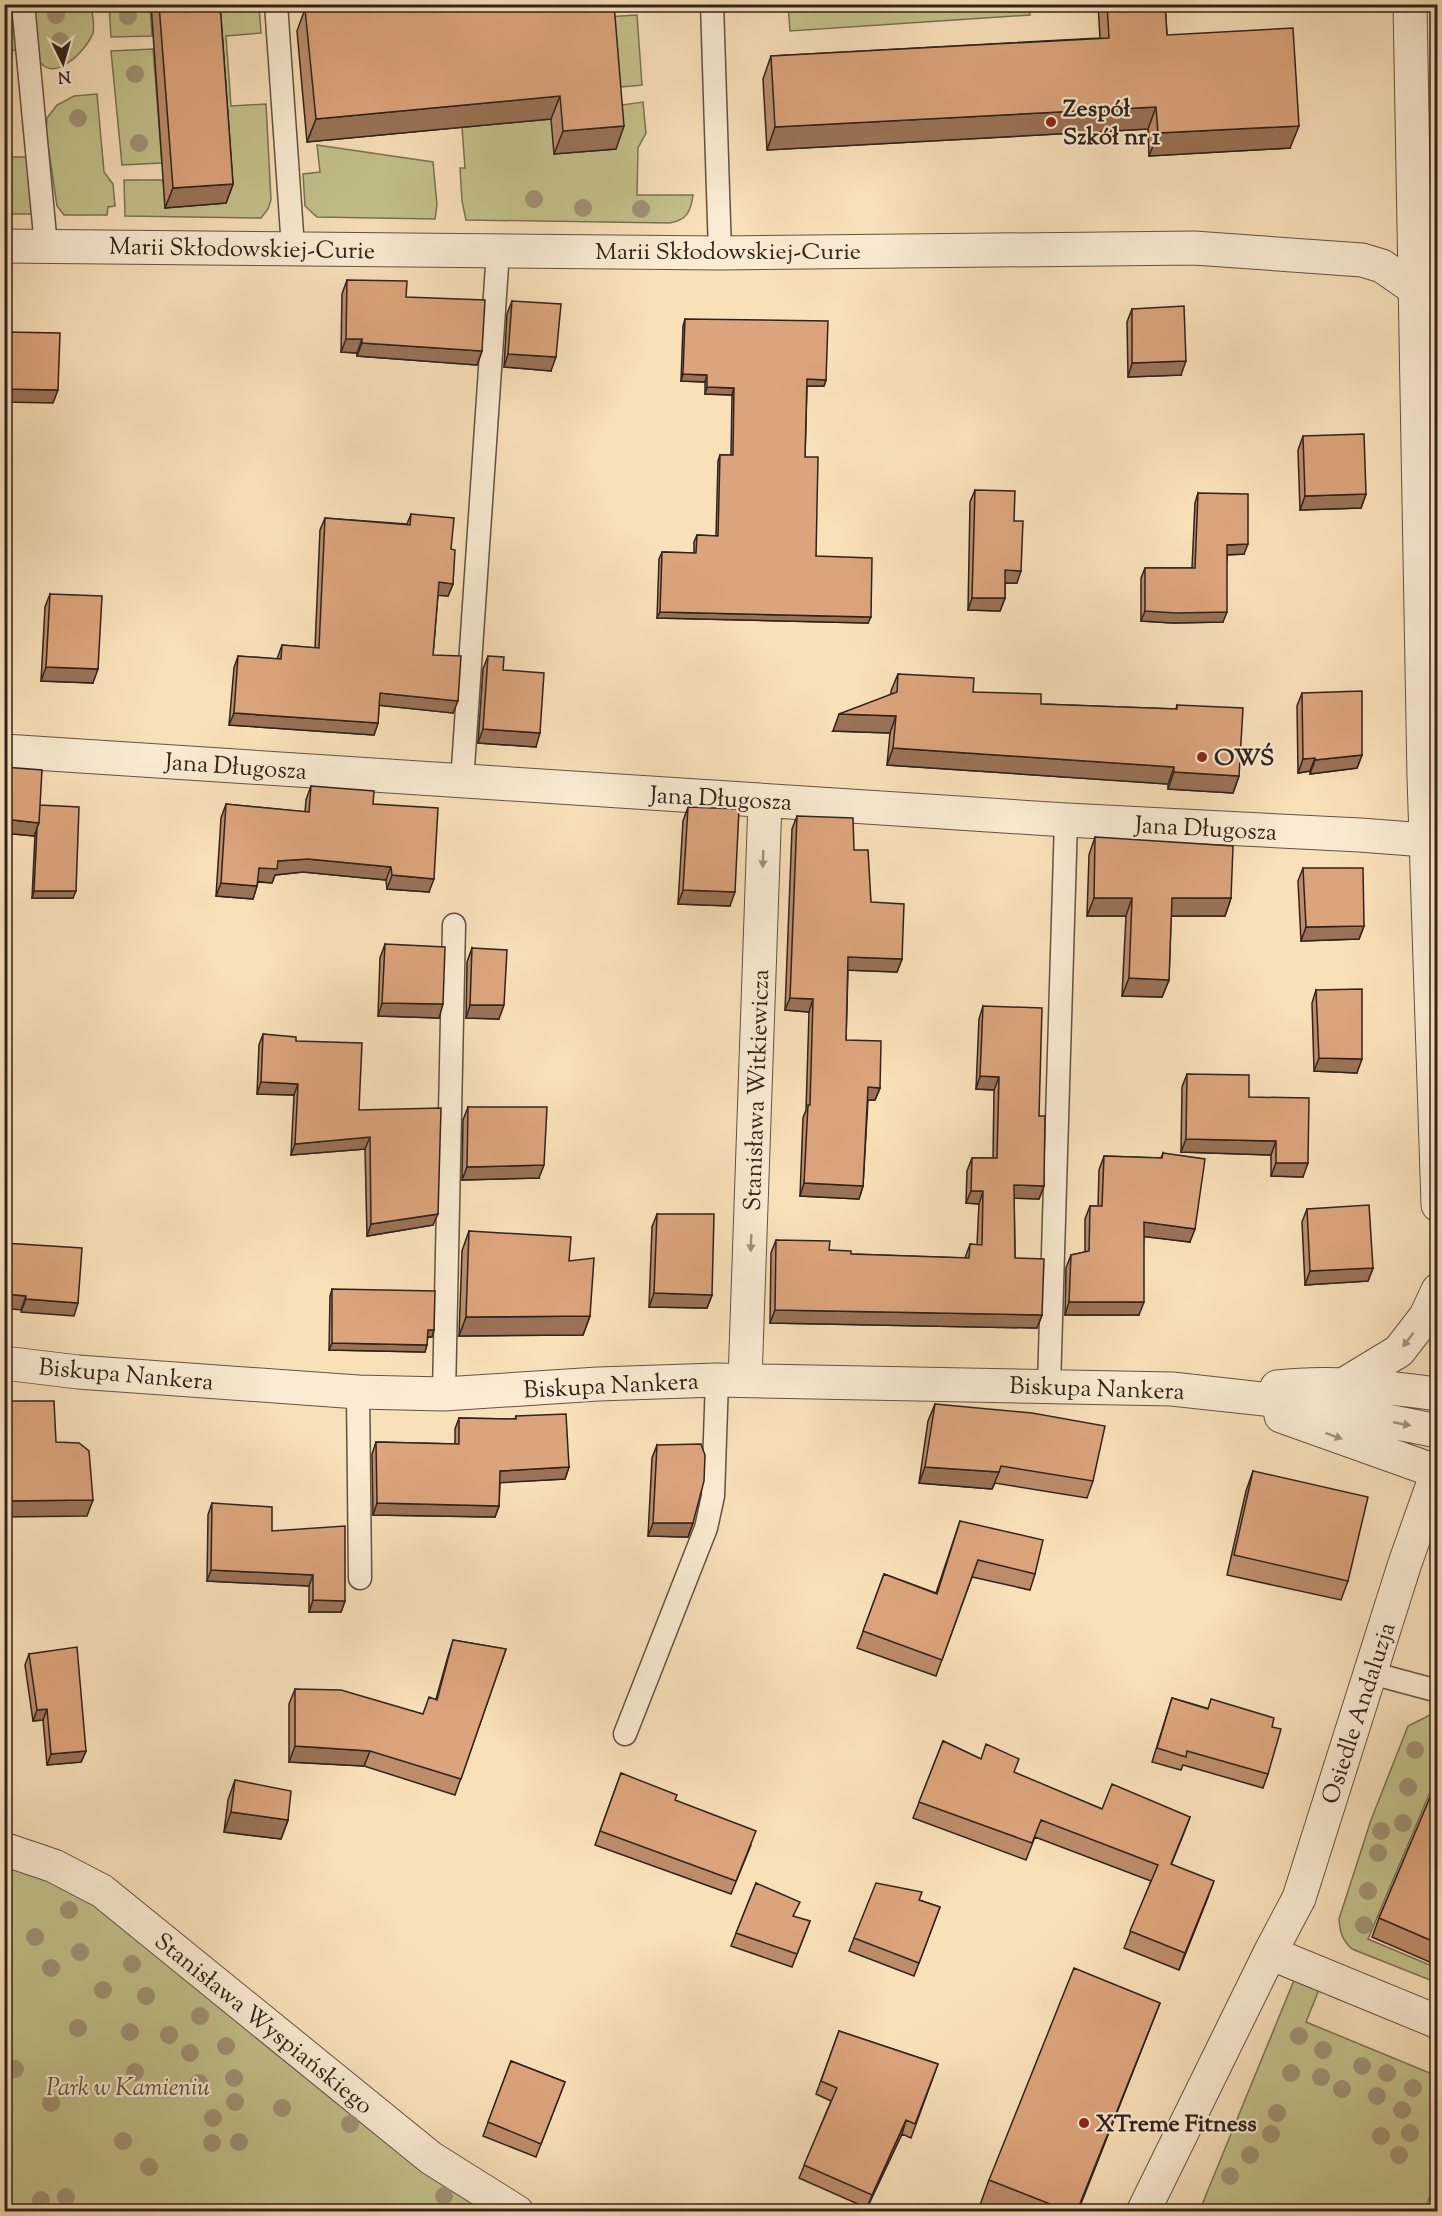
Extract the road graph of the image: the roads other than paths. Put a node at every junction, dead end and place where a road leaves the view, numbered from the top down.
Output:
1 (23, 4) edge
2 (276, 4) edge
3 (712, 4) edge
4 (1410, 4) edge
5 (4, 246) edge
6 (46, 246) junction
7 (293, 248) junction
8 (498, 251) junction
9 (720, 253) junction
10 (1427, 298) edge
11 (4, 751) edge
12 (462, 782) junction
13 (765, 801) junction
14 (1066, 820) junction
15 (1432, 841) edge
16 (454, 925) dead end
17 (1437, 1205) edge
18 (1437, 1290) edge
19 (4, 1363) edge
20 (731, 1380) junction
21 (1343, 1385) junction
22 (1049, 1386) junction
23 (358, 1392) junction
24 (444, 1394) junction
25 (1437, 1394) edge
26 (1230, 1396) junction
27 (1437, 1431) edge
28 (1437, 1471) edge
29 (360, 1578) dead end
30 (1371, 1673) junction
31 (1437, 1691) edge
32 (624, 1734) dead end
33 (4, 1849) edge
34 (1270, 1953) junction
35 (1437, 2022) edge
36 (517, 2211) edge
37 (1143, 2211) edge

1 - 6 lane
2 - 7 lane
3 - 9 lane
4 - 10 street
5 - 6 street, Marii Skłodowskiej-Curie
6 - 7 street, Marii Skłodowskiej-Curie
7 - 8 street, Marii Skłodowskiej-Curie
8 - 9 street, Marii Skłodowskiej-Curie
8 - 12 lane
9 - 10 street, Marii Skłodowskiej-Curie
10 - 15 street
11 - 12 street, Jana Długosza
12 - 13 street, Jana Długosza
13 - 14 street, Jana Długosza
13 -> 20 street, Stanisława Witkiewicza
14 - 15 street, Jana Długosza
14 - 22 lane
15 - 17 street
16 - 24 lane
18 -> 21 street, Biskupa Nankera
19 - 23 street, Biskupa Nankera
20 - 22 street, Biskupa Nankera
20 - 24 street, Biskupa Nankera
20 - 32 lane
21 - 25 street, Biskupa Nankera
21 - 26 street, Biskupa Nankera
22 - 26 street, Biskupa Nankera
23 - 24 street, Biskupa Nankera
23 - 29 lane
26 -> 27 street, Biskupa Nankera
26 -> 28 street, Biskupa Nankera
28 - 30 street, Osiedle Andaluzja
30 - 31 lane
30 - 34 street, Osiedle Andaluzja
33 - 36 street, Stanisława Wyspiańskiego
34 - 35 street
34 - 37 street, Osiedle Andaluzja

